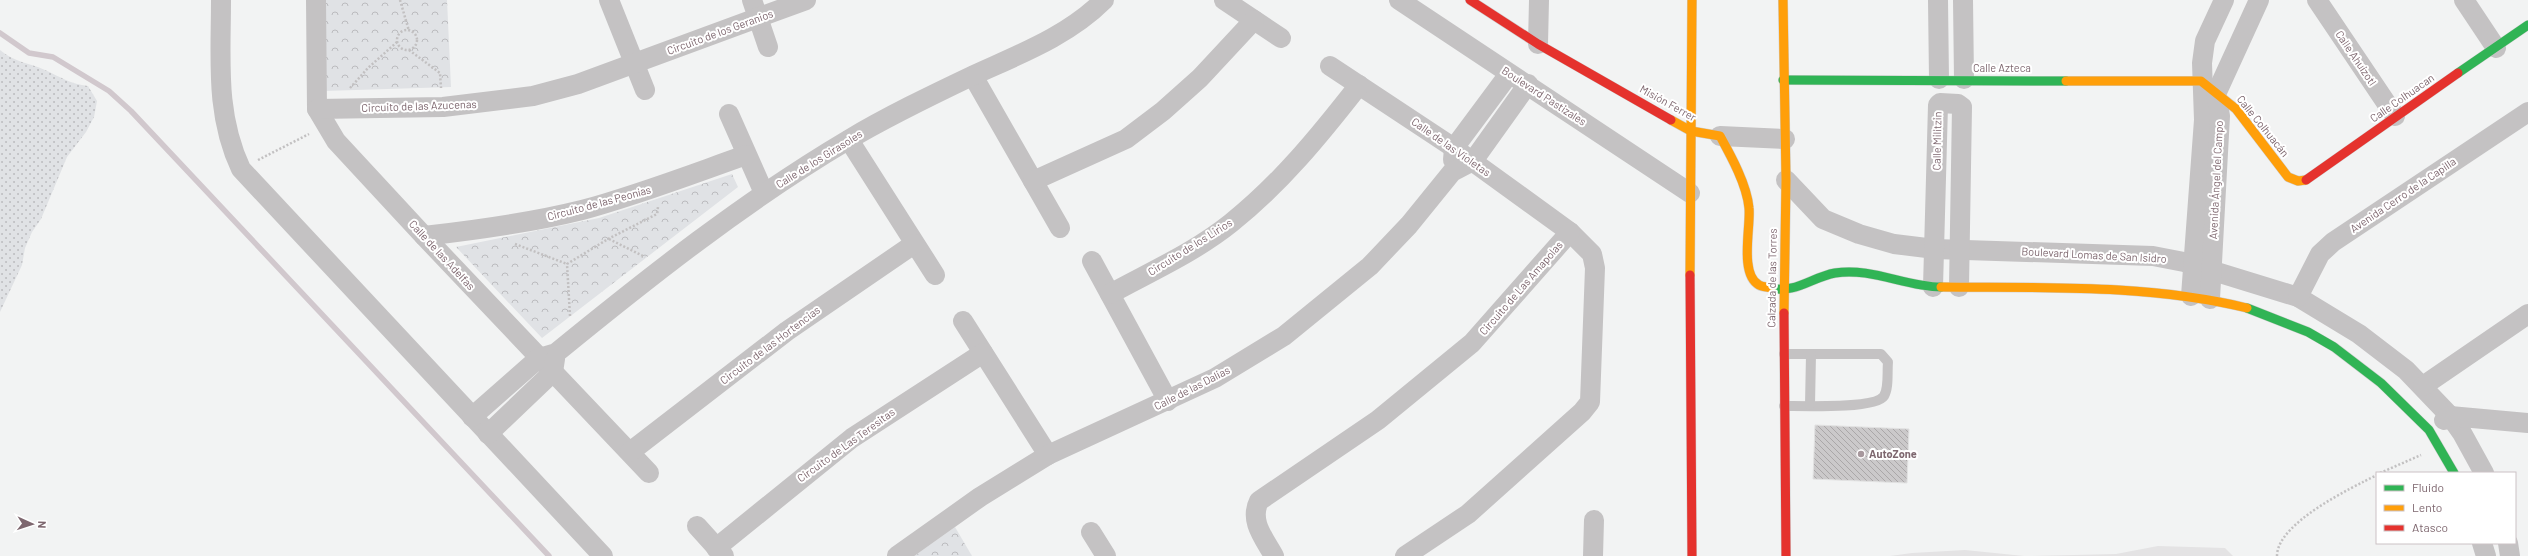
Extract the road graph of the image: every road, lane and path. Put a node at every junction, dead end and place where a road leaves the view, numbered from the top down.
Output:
1 (221, 0) edge
2 (316, 0) edge
3 (400, 0) edge
4 (609, 0) edge
5 (806, 0) edge
6 (1104, 0) edge
7 (1224, 0) edge
8 (1398, 0) edge
9 (1470, 0) edge
10 (1539, 0) edge
11 (1692, 0) edge
12 (1938, 0) edge
13 (1962, 0) edge
14 (2224, 0) edge
15 (2259, 0) edge
16 (2316, 0) edge
17 (2464, 0) edge
18 (1781, 1) edge
19 (755, 9) edge
20 (1254, 20) junction
21 (2528, 24) edge
22 (409, 31) junction
23 (1280, 38) dead end
24 (397, 42) junction
25 (1538, 44) junction
26 (768, 47) dead end
27 (2496, 48) junction
28 (409, 50) junction
29 (634, 64) junction
30 (1330, 66) dead end
31 (1509, 74) junction
32 (973, 76) junction
33 (1939, 79) junction
34 (1964, 79) junction
35 (1783, 80) junction
36 (1528, 84) junction
37 (1359, 85) junction
38 (2208, 87) junction
39 (645, 90) dead end
40 (443, 107) junction
41 (2528, 112) edge
42 (729, 114) dead end
43 (325, 115) junction
44 (2395, 116) junction
45 (1691, 131) junction
46 (1720, 136) junction
47 (1785, 139) junction
48 (848, 140) junction
49 (1454, 148) junction
50 (746, 155) junction
51 (1472, 161) junction
52 (241, 169) junction
53 (1452, 172) junction
54 (2288, 177) joint
55 (1786, 180) junction
56 (1033, 181) junction
57 (661, 186) junction
58 (764, 193) junction
59 (1690, 193) junction
60 (1060, 228) dead end
61 (1570, 232) junction
62 (424, 236) junction
63 (608, 239) junction
64 (508, 241) dead end
65 (914, 244) junction
66 (1935, 249) junction
67 (1959, 250) junction
68 (1092, 261) dead end
69 (567, 264) junction
70 (664, 267) junction
71 (2202, 268) junction
72 (935, 275) dead end
73 (1933, 287) junction
74 (1959, 287) junction
75 (1784, 291) junction
76 (1110, 294) junction
77 (2200, 297) junction
78 (2298, 297) junction
79 (2528, 314) edge
80 (963, 321) dead end
81 (572, 341) junction
82 (983, 353) junction
83 (1784, 354) junction
84 (1811, 354) junction
85 (550, 361) junction
86 (2423, 386) junction
87 (1168, 401) junction
88 (1810, 405) junction
89 (1784, 406) junction
90 (2450, 416) junction
91 (472, 417) junction
92 (2528, 423) edge
93 (488, 434) junction
94 (2433, 439) junction
95 (630, 452) junction
96 (1048, 455) junction
97 (2382, 472) edge
98 (2453, 472) edge
99 (2483, 472) edge
100 (649, 473) dead end
101 (2376, 476) edge
102 (1594, 520) dead end
103 (697, 526) dead end
104 (1091, 532) dead end
105 (2482, 544) edge
106 (2508, 544) edge
107 (720, 552) edge
108 (603, 556) edge
109 (897, 556) edge
110 (1106, 556) edge
111 (1274, 556) edge
112 (1405, 556) edge
113 (1593, 556) edge
114 (1692, 556) edge
115 (1786, 556) edge
116 (2277, 556) edge
117 (2486, 556) edge
118 (2510, 556) edge

1 - 52 street
2 - 43 street
3 - 22 path
4 - 29 street
5 - 19 street, Circuito de los Geranios
6 - 32 street, Calle de los Girasoles
7 - 20 street
8 - 31 street, Boulevard Pastizales
9 - 25 street, Misión Ferrer
10 - 25 street
11 - 45 street
12 - 33 street
13 - 34 street
14 - 38 street, Avenida Ángel del Campo
15 - 38 street, Avenida Ángel del Campo
16 - 44 street, Calle Ahuízotl
17 - 27 street
18 - 35 street, Calzada de las Torres
19 - 26 street
19 - 29 street, Circuito de los Geranios
20 - 23 street
20 - 56 street
21 - 27 street, Calle Colhuacan
22 - 24 path
22 - 28 path
24 - 28 path
24 - 43 path
25 - 45 street, Misión Ferrer
27 - 44 street, Calle Colhuacan
28 - 40 path
29 - 39 street
29 - 40 street, Circuito de las Azucenas
30 - 37 street, Calle de las Violetas
31 - 36 street, Boulevard Pastizales
31 - 49 street
32 - 48 street, Calle de los Girasoles
32 - 56 street
33 - 34 street, Calle Azteca
33 - 35 street, Calle Azteca
34 - 38 street, Calle Azteca
35 - 47 street, Calzada de las Torres
36 - 51 street, Calle de las Dalias
36 - 59 street, Boulevard Pastizales
37 - 49 street, Calle de las Violetas
37 - 76 street, Circuito de los Lirios
38 - 54 street, Calle Colhuacán
38 - 71 street, Avenida Ángel del Campo
40 - 43 street, Circuito de las Azucenas
41 - 78 street, Avenida Cerro de la Capilla
42 - 50 street
43 - 52 path
43 - 62 street, Calle de las Adelfas
44 - 54 street, Calle Colhuacan
45 - 46 street, Misión Ferrer
45 - 59 street
46 - 47 street
46 - 75 street
47 - 55 street, Calzada de las Torres
48 - 58 street, Calle de los Girasoles
48 - 65 street
49 - 51 street, Calle de las Violetas
49 - 53 street
50 - 57 street, Circuito de las Peonías
50 - 58 street
51 - 53 street, Calle de las Dalias
51 - 61 street, Calle de las Violetas
52 - 91 street
53 - 87 street, Calle de las Dalias
55 - 66 street, Boulevard Lomas de San Isidro
55 - 75 street, Calzada de las Torres
56 - 60 street
57 - 62 street, Circuito de las Peonías
57 - 63 path
58 - 70 street, Calle de los Girasoles
59 - 114 street
61 - 111 street, Circuito de Las Amapolas
61 - 112 street, Circuito de Las Amapolas
62 - 85 street, Calle de las Adelfas
63 - 69 path
63 - 70 path
64 - 69 path
65 - 72 street
65 - 95 street, Circuito de las Hortencias
66 - 67 street, Boulevard Lomas de San Isidro
66 - 67 street, Calle Militzin
66 - 73 street, Calle Militzin
67 - 71 street, Boulevard Lomas de San Isidro
67 - 74 street, Calle Militzin
68 - 76 street
69 - 81 path
70 - 81 street, Calle de los Girasoles
71 - 77 street, Avenida Ángel del Campo
71 - 78 street, Boulevard Lomas de San Isidro
73 - 74 street
73 - 75 street
74 - 77 street
75 - 83 street, Calzada de las Torres
76 - 87 street
77 - 94 street
78 - 86 street, Boulevard Lomas de San Isidro
79 - 86 street
80 - 82 street
81 - 85 street, Calle de los Girasoles
82 - 96 street
82 - 107 street, Circuito de Las Teresitas
83 - 84 lane
83 - 89 street, Calzada de las Torres
84 - 88 lane
84 - 88 lane
85 - 91 street, Calle de los Girasoles
85 - 93 street, Calle de los Girasoles
85 - 95 street, Calle de las Adelfas
86 - 90 street, Boulevard Lomas de San Isidro
87 - 96 street, Calle de las Dalias
88 - 89 lane
89 - 115 street, Calzada de las Torres
90 - 92 street
90 - 94 street
90 - 99 street, Boulevard Lomas de San Isidro
91 - 93 street
93 - 108 street
94 - 97 path
94 - 98 street
95 - 100 street, Calle de las Adelfas
96 - 109 street, Calle de las Dalias
101 - 116 path
102 - 113 street
103 - 107 street
104 - 110 street
105 - 117 street
106 - 118 street

